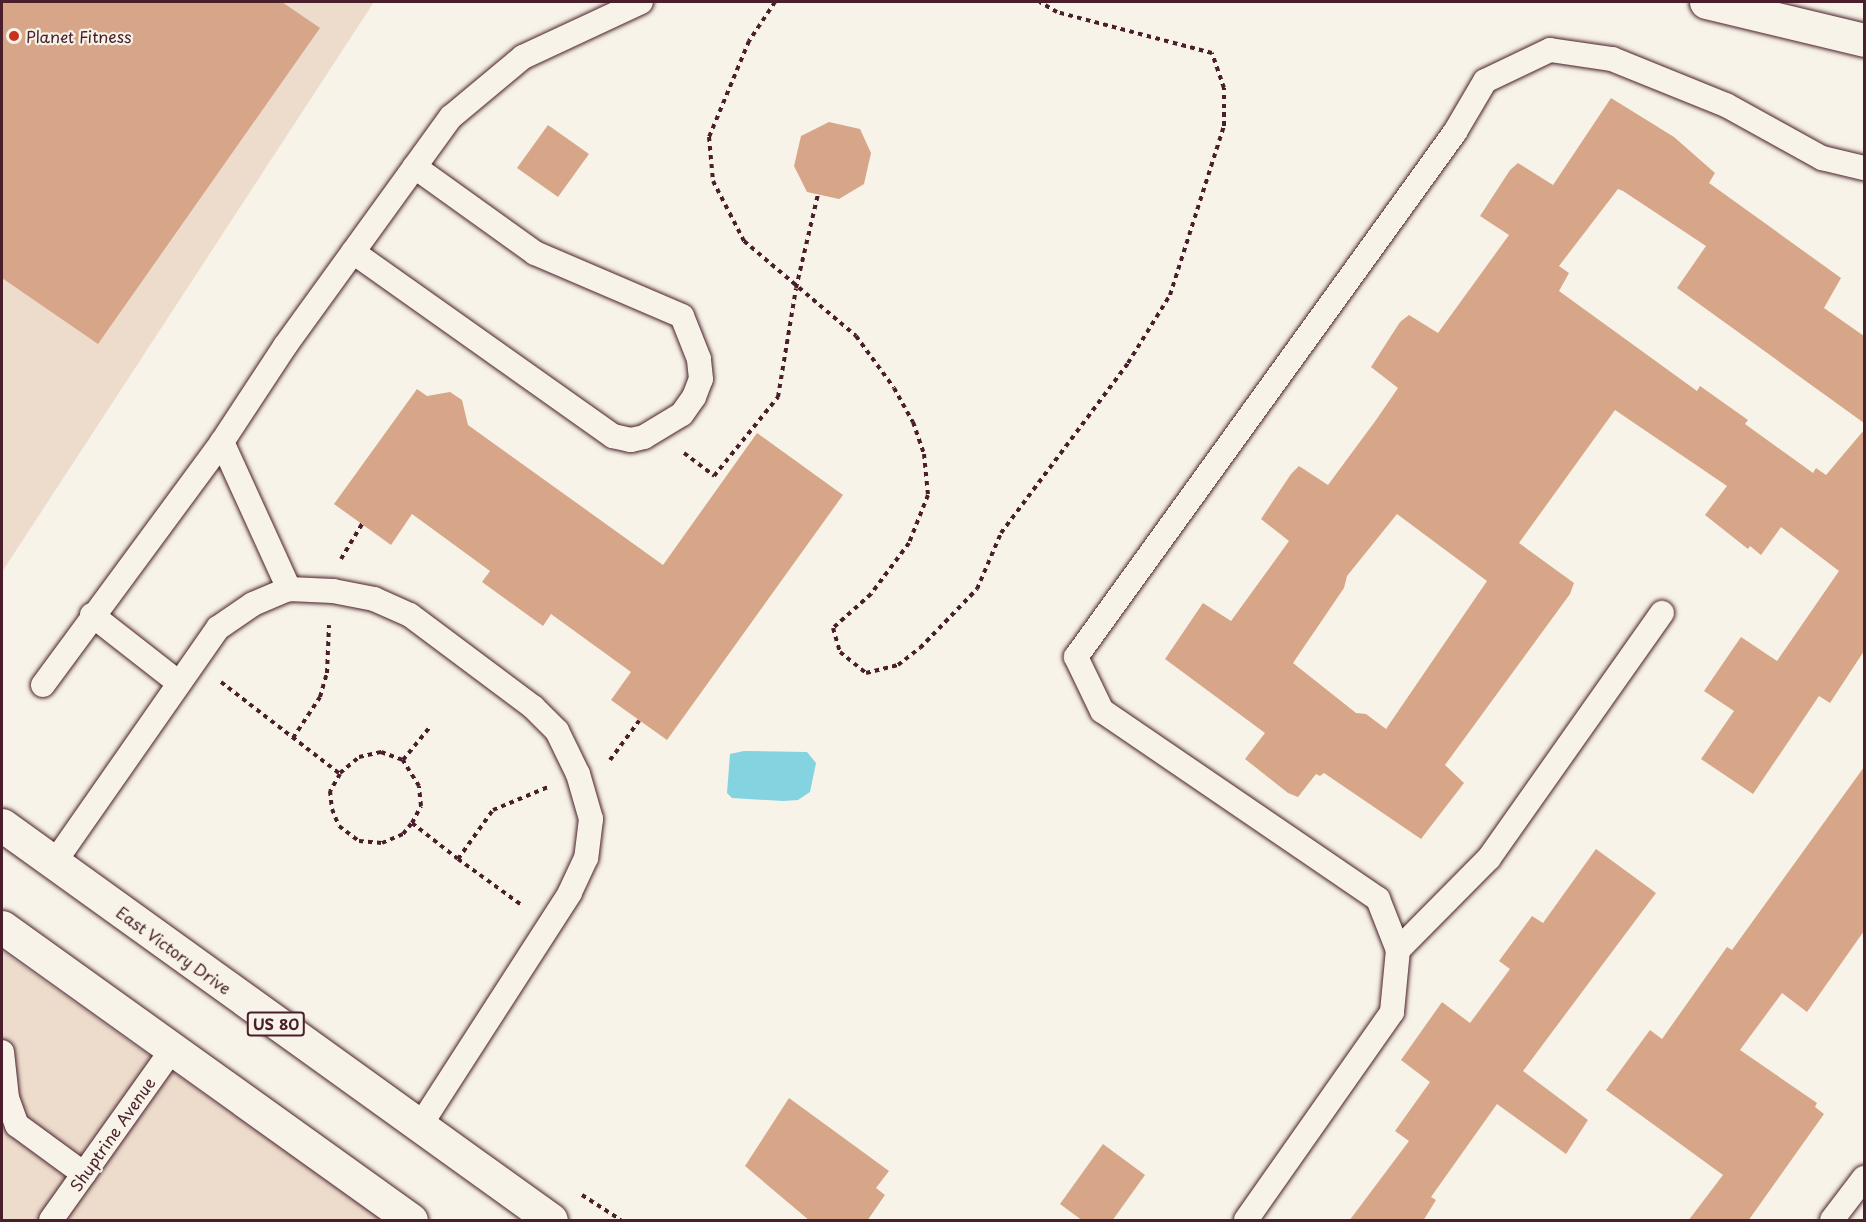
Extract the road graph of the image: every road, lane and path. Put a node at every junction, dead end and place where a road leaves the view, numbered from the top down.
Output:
1 (641, 2) edge
2 (775, 2) edge
3 (1040, 2) edge
4 (1706, 2) edge
5 (1864, 40) edge
6 (415, 167) junction
7 (1864, 168) edge
8 (818, 194) dead end
9 (353, 252) junction
10 (796, 288) junction
11 (655, 430) junction
12 (222, 442) junction
13 (362, 524) dead end
14 (289, 589) junction
15 (333, 591) junction
16 (1662, 613) dead end
17 (92, 615) junction
18 (195, 661) junction
19 (179, 683) junction
20 (44, 685) dead end
21 (639, 721) dead end
22 (429, 728) dead end
23 (293, 738) junction
24 (403, 760) junction
25 (340, 774) junction
26 (578, 774) junction
27 (412, 823) junction
28 (2, 825) edge
29 (458, 859) junction
30 (54, 863) junction
31 (549, 925) junction
32 (2, 927) edge
33 (1398, 950) junction
34 (174, 1047) junction
35 (2, 1052) edge
36 (4, 1101) edge
37 (419, 1127) junction
38 (84, 1174) junction
39 (1864, 1178) edge
40 (51, 1221) edge
41 (411, 1221) edge
42 (551, 1221) edge
43 (1246, 1221) edge
44 (1832, 1221) edge

1 - 6 lane
2 - 10 path
3 - 10 path
4 - 5 main road
6 - 9 lane
6 - 11 lane
7 - 33 lane
8 - 10 path
9 - 11 lane
9 - 12 lane
10 - 11 path
12 - 14 lane
12 - 17 lane
13 - 15 path
14 - 15 lane
14 - 18 lane
15 - 23 path
15 - 26 lane
16 - 33 lane
17 - 19 lane
17 - 20 lane
18 - 19 lane
18 - 23 path
19 - 30 lane
21 - 26 path
22 - 24 path
23 - 25 path
24 - 25 path
24 - 27 path
25 - 27 path
26 - 29 path
26 - 31 lane
27 - 29 path
28 - 30 main road, East Victory Drive / US 80
29 - 31 path
30 - 37 main road, East Victory Drive / US 80
31 - 37 lane
32 - 34 main road
33 - 43 lane
34 - 38 lane, Shuptrine Avenue
34 - 41 main road
35 - 36 lane
36 - 38 lane
37 - 42 main road, East Victory Drive / US 80
38 - 40 lane, Shuptrine Avenue
39 - 44 lane

